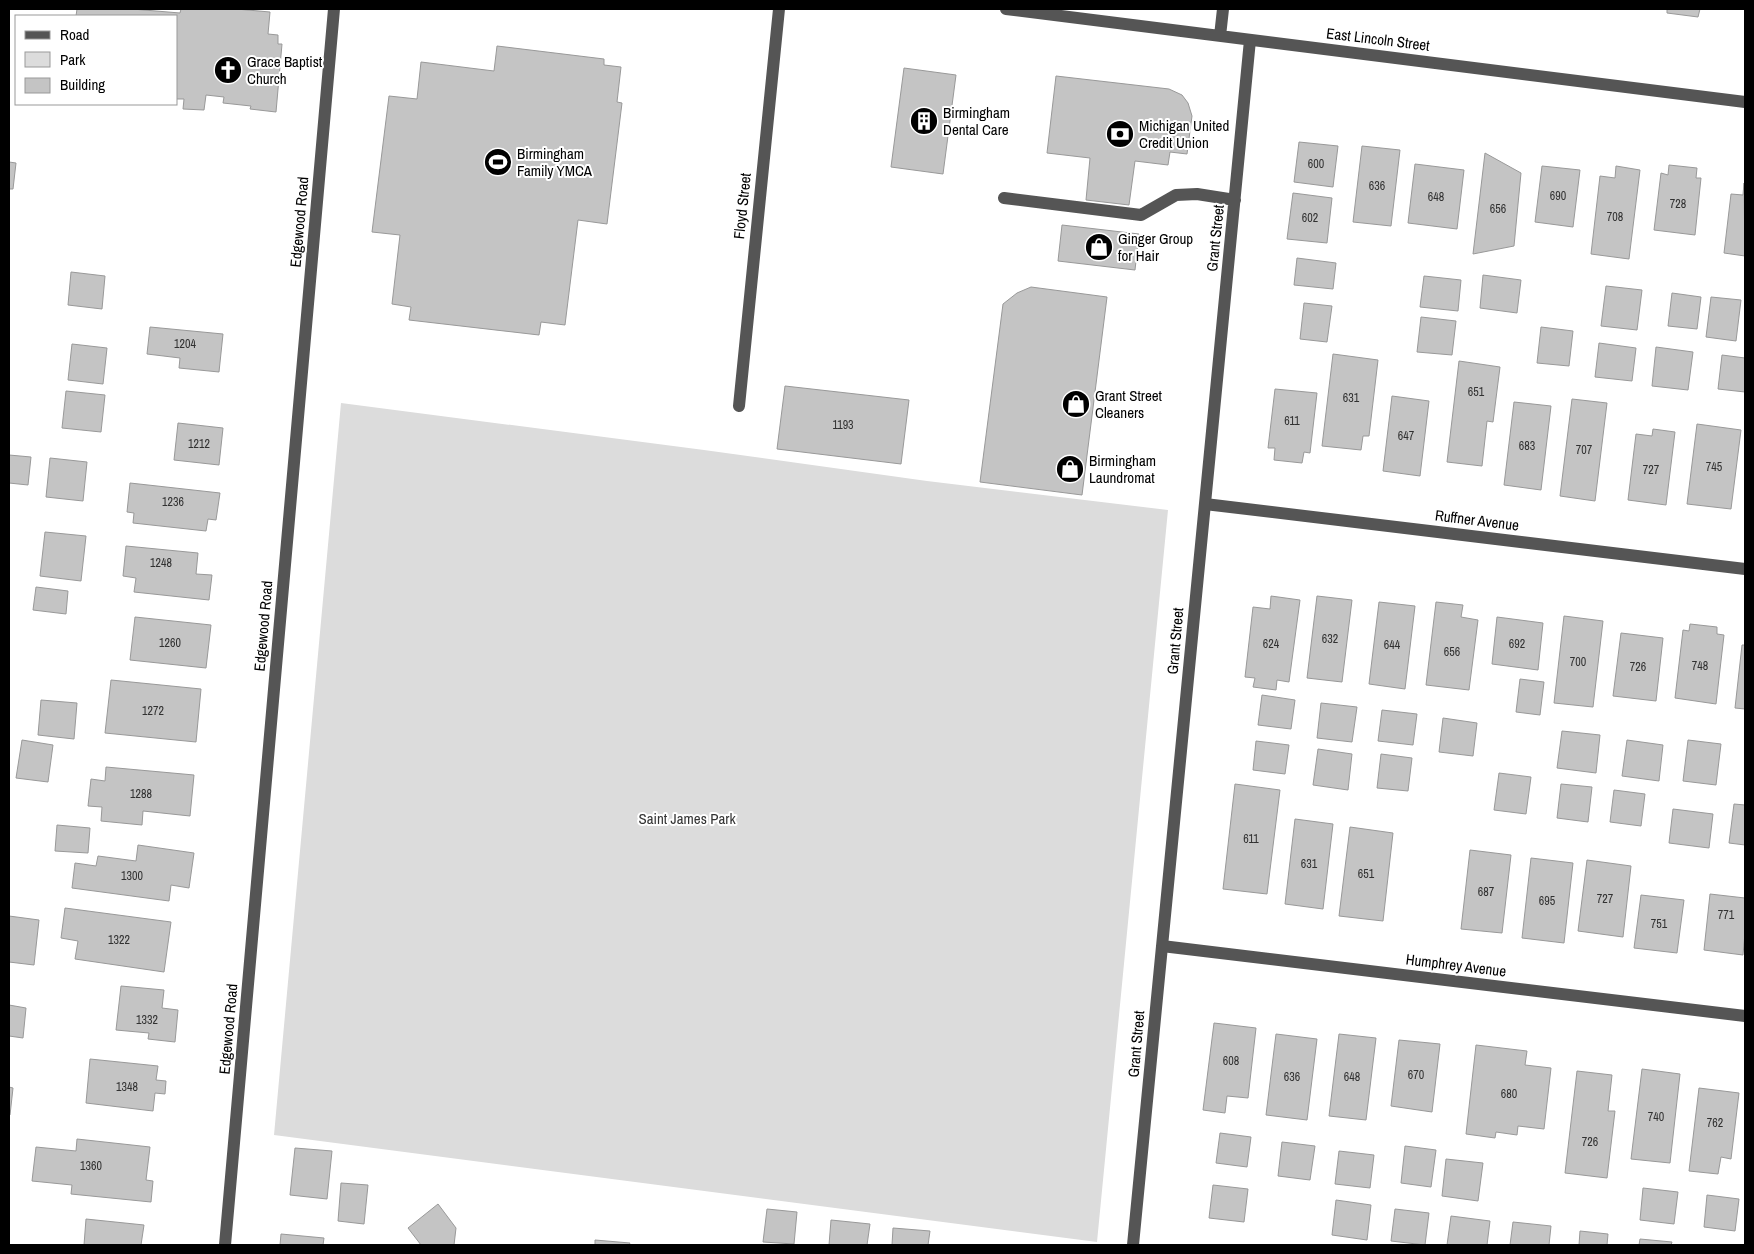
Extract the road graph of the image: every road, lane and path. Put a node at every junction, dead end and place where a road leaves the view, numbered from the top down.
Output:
1 (334, 9) edge
2 (779, 9) edge
3 (1006, 9) edge
4 (1223, 9) edge
5 (1220, 36) junction
6 (1250, 40) junction
7 (1745, 102) edge
8 (1004, 198) dead end
9 (1235, 200) junction
10 (739, 406) dead end
11 (1204, 504) junction
12 (1745, 569) edge
13 (1162, 946) junction
14 (1745, 1016) edge
15 (225, 1245) edge
16 (1133, 1245) edge

1 - 15 street, Edgewood Road
2 - 10 street, Floyd Street
3 - 5 street, East Lincoln Street
4 - 5 street
5 - 6 street, East Lincoln Street
6 - 7 street, East Lincoln Street
6 - 9 street, Grant Street
8 - 9 street
9 - 11 street, Grant Street
11 - 12 street, Ruffner Avenue
11 - 13 street, Grant Street
13 - 14 street, Humphrey Avenue
13 - 16 street, Grant Street

